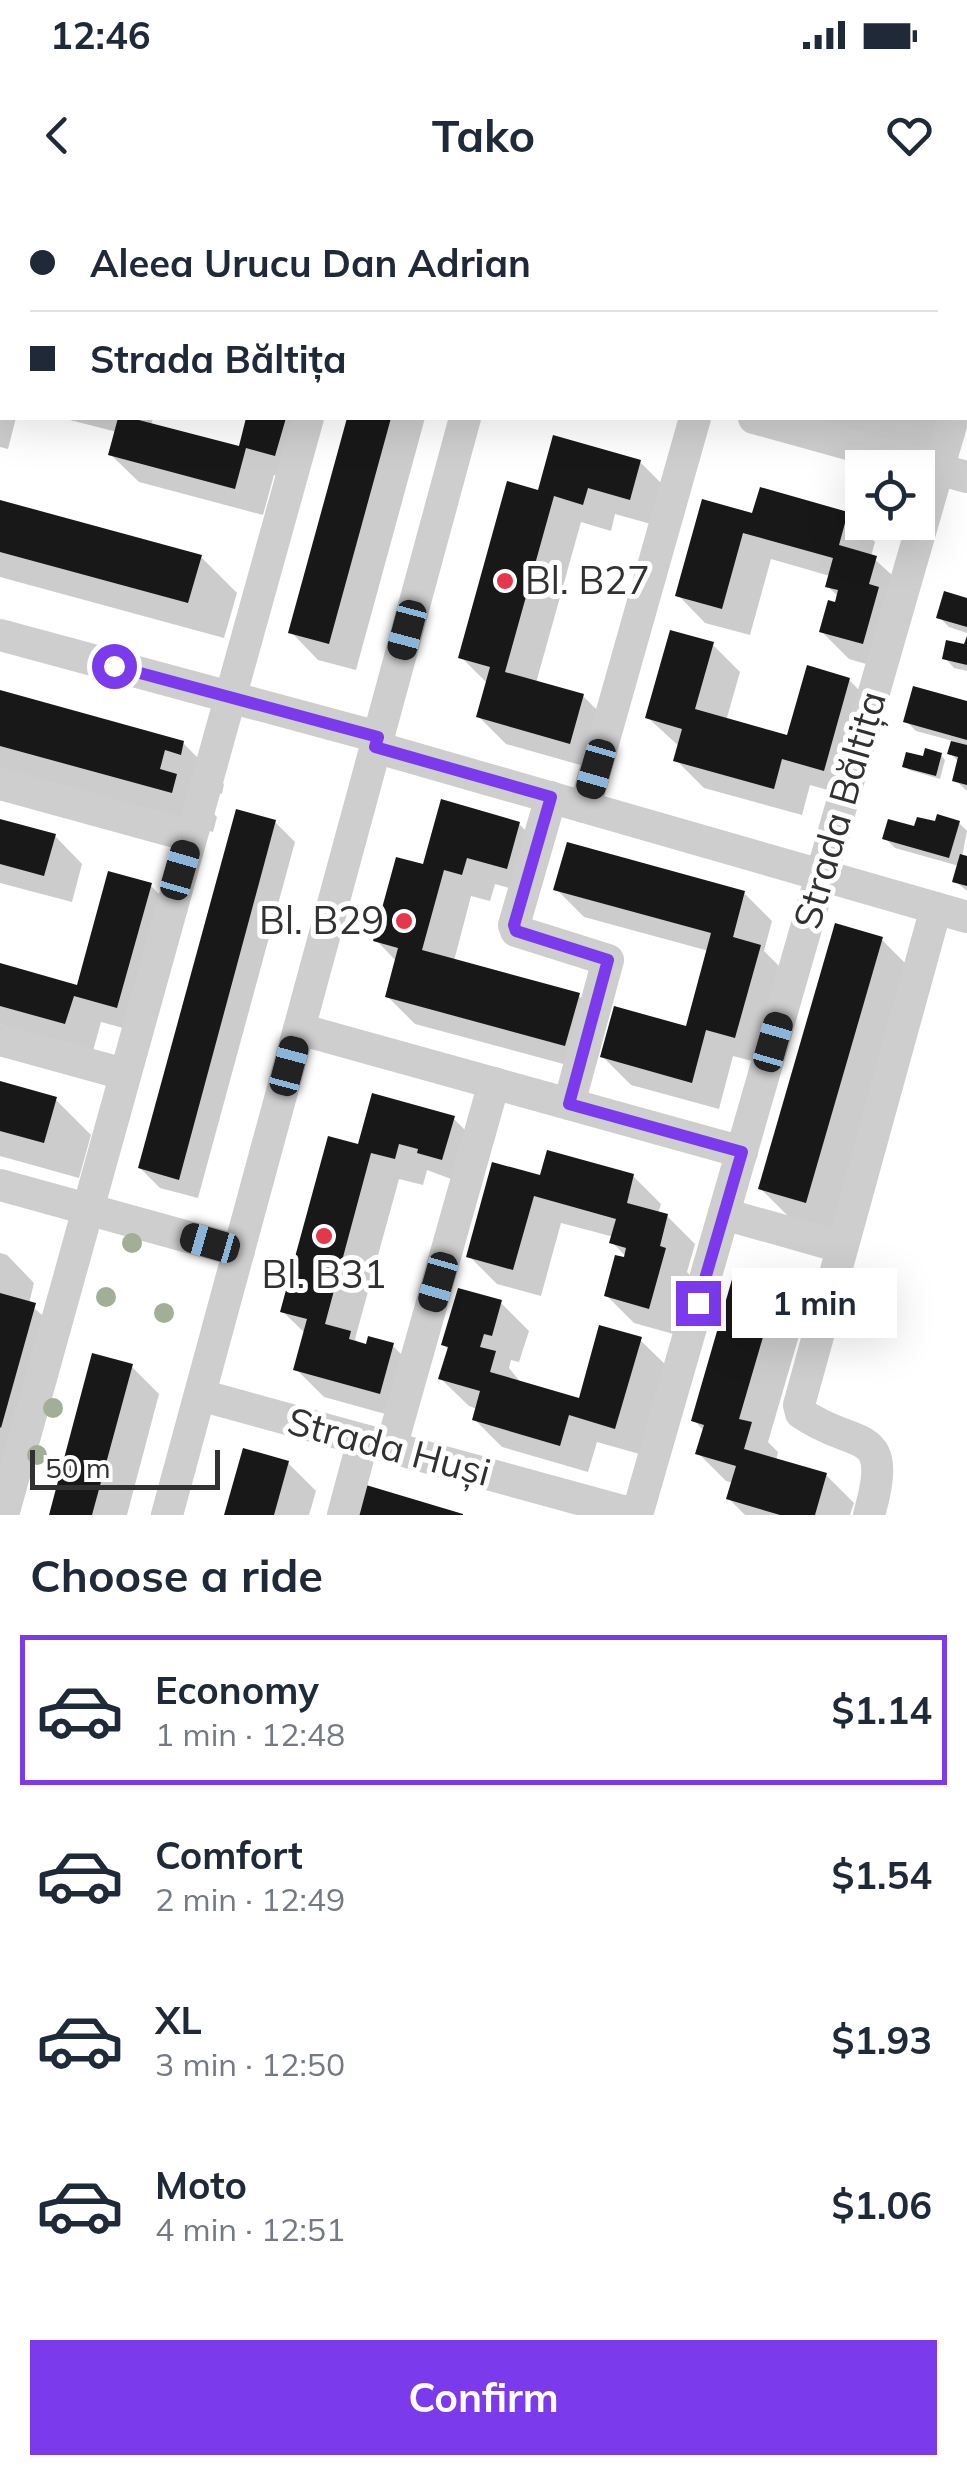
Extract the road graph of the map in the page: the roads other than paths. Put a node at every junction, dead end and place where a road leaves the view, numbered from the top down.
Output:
1 (307, 420) edge
2 (464, 420) edge
3 (694, 420) edge
4 (761, 420) edge
5 (952, 420) edge
6 (952, 473) edge
7 (0, 635) edge
8 (229, 697) junction
9 (376, 742) junction
10 (0, 784) edge
11 (551, 797) junction
12 (585, 807) junction
13 (190, 836) junction
14 (821, 875) junction
15 (951, 913) edge
16 (299, 1028) junction
17 (0, 1040) edge
18 (124, 1074) junction
19 (494, 1083) junction
20 (569, 1104) junction
21 (742, 1152) junction
22 (0, 1184) edge
23 (86, 1208) junction
24 (724, 1214) junction
25 (841, 1248) junction
26 (238, 1250) junction
27 (200, 1395) junction
28 (377, 1444) junction
29 (2, 1515) edge
30 (167, 1515) edge
31 (343, 1515) edge
32 (637, 1515) edge
33 (869, 1515) edge

1 - 8 street
2 - 9 street
3 - 12 street
4 - 6 street
5 - 6 street, Strada Băltița
6 - 14 street, Strada Băltița
7 - 8 street
8 - 9 street
8 - 13 street
9 - 11 street
9 - 16 street
10 - 13 street
11 - 12 street
11 - 20 street
12 - 14 street
13 - 18 street
14 - 15 street
14 - 21 street, Strada Băltița
15 - 25 street
16 - 19 street
16 - 26 street
17 - 18 street
18 - 23 street
19 - 20 street
19 - 28 street
20 - 21 street
21 - 24 street, Strada Băltița
22 - 23 street
23 - 26 street
23 - 29 street
24 - 25 street
24 - 32 street, Strada Băltița
25 - 33 street
26 - 27 street
27 - 28 street, Strada Huși
27 - 30 street
28 - 31 street
28 - 32 street, Strada Huși

